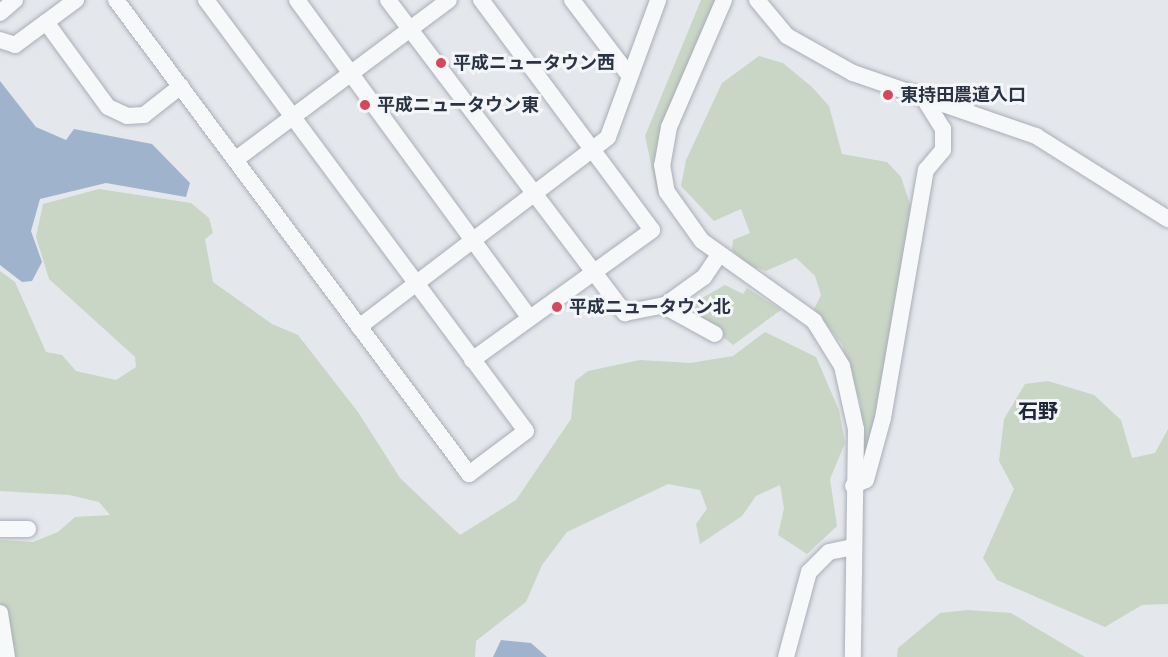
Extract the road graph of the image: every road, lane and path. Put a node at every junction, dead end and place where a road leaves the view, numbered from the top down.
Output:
1 (15, 0) edge
2 (76, 0) edge
3 (116, 0) edge
4 (206, 0) edge
5 (297, 0) edge
6 (388, 0) edge
7 (449, 0) edge
8 (481, 0) edge
9 (572, 0) edge
10 (658, 0) edge
11 (724, 0) edge
12 (757, 0) edge
13 (0, 13) edge
14 (46, 22) junction
15 (409, 28) junction
16 (0, 40) edge
17 (351, 74) junction
18 (629, 75) junction
19 (181, 86) junction
20 (924, 99) junction
21 (293, 117) junction
22 (593, 153) junction
23 (235, 160) junction
24 (535, 195) junction
25 (1168, 219) edge
26 (472, 242) junction
27 (719, 255) junction
28 (592, 273) junction
29 (415, 283) junction
30 (664, 306) junction
31 (529, 316) junction
32 (359, 327) junction
33 (715, 334) dead end
34 (472, 360) junction
35 (853, 486) junction
36 (0, 529) edge
37 (28, 529) dead end
38 (853, 547) junction
39 (0, 613) edge
40 (7, 657) edge
41 (786, 657) edge
42 (853, 657) edge

1 - 13 street
2 - 14 street
3 - 19 street
4 - 21 street
5 - 17 street
6 - 15 street
7 - 15 street
8 - 22 street
9 - 18 street
10 - 18 street
11 - 27 street
12 - 20 street
14 - 16 street
14 - 19 street
15 - 17 street
15 - 24 street
17 - 21 street
17 - 26 street
18 - 22 street
19 - 23 street
20 - 25 street
20 - 35 street
21 - 23 street
21 - 29 street
22 - 24 street
22 - 28 street
23 - 32 street
24 - 26 street
24 - 28 street
26 - 29 street
26 - 31 street
27 - 30 street
27 - 35 street
28 - 30 street
28 - 31 street
29 - 32 street
29 - 34 street
30 - 33 street
31 - 34 street
32 - 34 street
35 - 38 street
36 - 37 street
38 - 41 street
38 - 42 street
39 - 40 street

